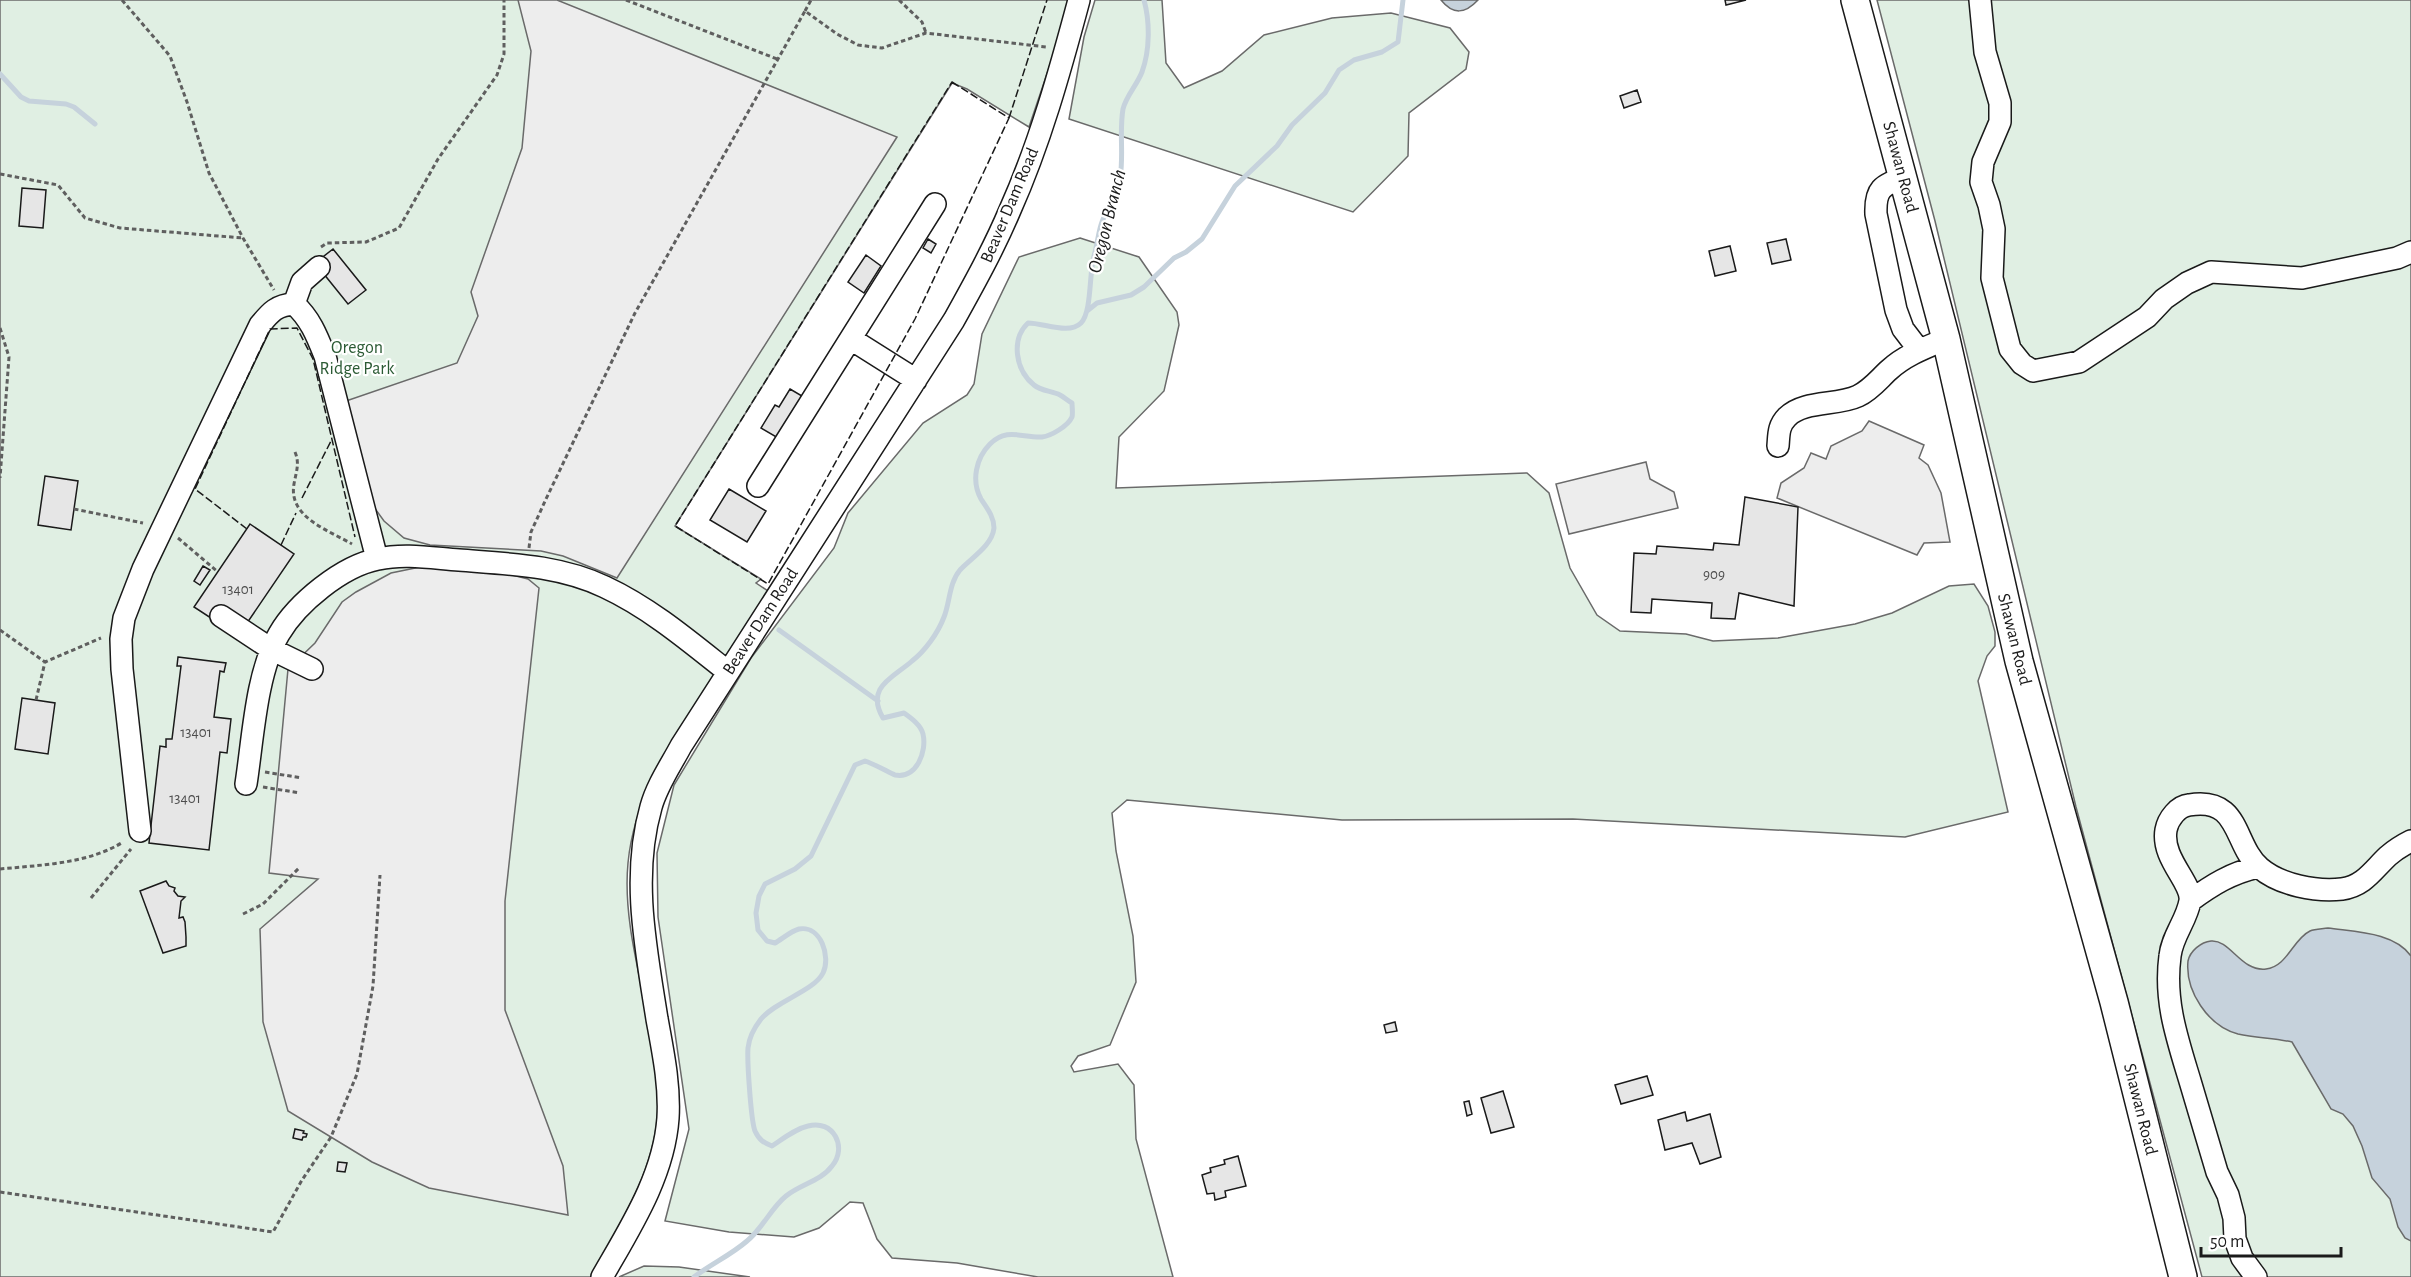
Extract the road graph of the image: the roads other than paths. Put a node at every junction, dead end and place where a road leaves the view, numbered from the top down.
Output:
1 (1079, 0) edge
2 (1855, 0) edge
3 (1980, 0) edge
4 (1904, 178) junction
5 (935, 204) dead end
6 (2411, 252) edge
7 (315, 270) road end
8 (288, 304) junction
9 (850, 339) junction
10 (1946, 339) junction
11 (1919, 350) junction
12 (916, 380) junction
13 (1778, 446) dead end
14 (758, 486) dead end
15 (377, 559) junction
16 (221, 616) dead end
17 (272, 649) junction
18 (312, 669) dead end
19 (728, 672) junction
20 (248, 776) road end
21 (140, 831) road end
22 (2411, 841) edge
23 (2258, 867) junction
24 (2190, 901) junction
25 (602, 1277) edge
26 (2182, 1277) edge
27 (2256, 1277) edge

1 - 12 street, Beaver Dam Road
2 - 4 main road, Shawan Road
3 - 6 street
4 - 10 main road, Shawan Road
4 - 11 street
5 - 9 street
7 - 8 street
8 - 15 street
8 - 21 street
9 - 12 street
9 - 14 street
10 - 11 street
10 - 26 main road, Shawan Road
11 - 13 street
12 - 19 street, Beaver Dam Road
15 - 17 street
15 - 19 street
16 - 17 street
17 - 18 street
17 - 20 street
19 - 25 street, Beaver Dam Road
22 - 23 street
23 - 24 street
23 - 24 street
24 - 27 street

